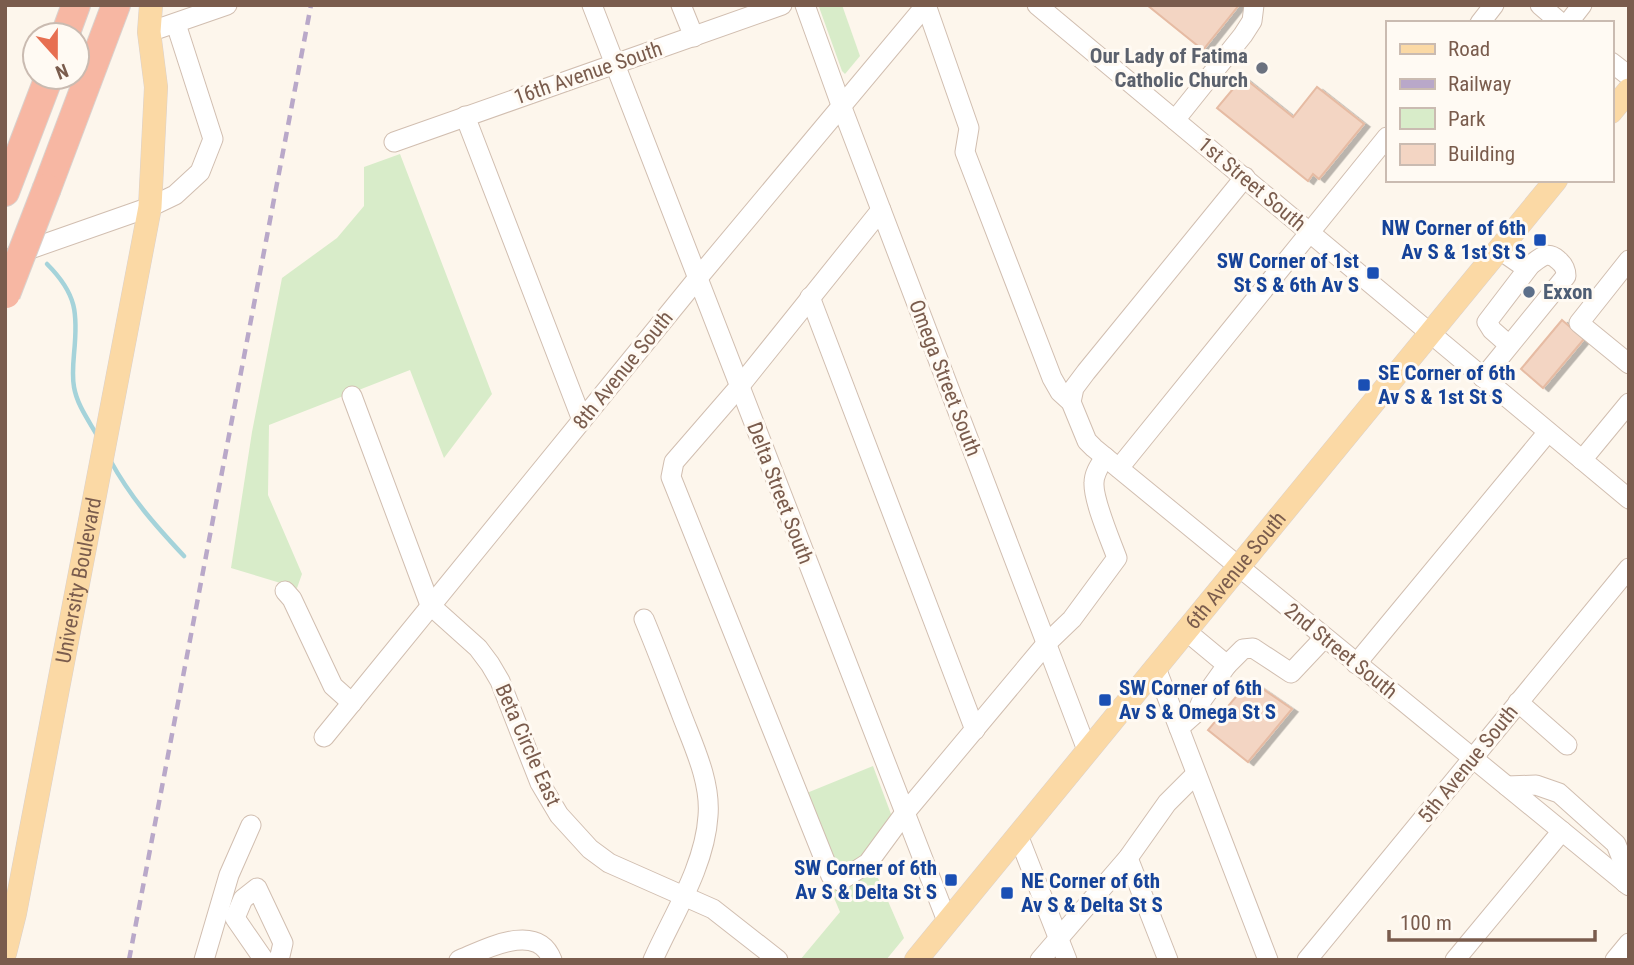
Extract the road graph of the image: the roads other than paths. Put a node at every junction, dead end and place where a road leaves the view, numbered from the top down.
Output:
1 (116, 5) edge
2 (138, 5) edge
3 (151, 5) edge
4 (228, 5) edge
5 (592, 5) edge
6 (681, 5) edge
7 (805, 5) edge
8 (926, 5) edge
9 (1037, 5) edge
10 (1254, 5) edge
11 (1494, 5) edge
12 (1540, 5) edge
13 (1582, 5) edge
14 (778, 6) edge
15 (1482, 21) edge
16 (1559, 21) edge
17 (1570, 21) edge
18 (176, 23) junction
19 (149, 32) junction
20 (694, 37) junction
21 (615, 64) junction
22 (1613, 64) edge
23 (1629, 76) edge
24 (1629, 90) edge
25 (44, 91) edge
26 (841, 105) junction
27 (1613, 110) edge
28 (466, 116) junction
29 (1175, 120) junction
30 (1386, 138) edge
31 (394, 142) dead end
32 (1245, 177) junction
33 (1554, 182) edge
34 (5, 192) edge
35 (150, 207) junction
36 (881, 210) junction
37 (1310, 232) junction
38 (1500, 250) junction
39 (5, 257) edge
40 (1629, 260) edge
41 (1529, 267) junction
42 (697, 279) junction
43 (6, 295) edge
44 (810, 297) junction
45 (1431, 335) junction
46 (1509, 345) junction
47 (1629, 364) edge
48 (1483, 378) junction
49 (739, 387) junction
50 (352, 396) dead end
51 (1071, 402) junction
52 (1629, 403) edge
53 (582, 420) junction
54 (1548, 432) junction
55 (1582, 460) junction
56 (1112, 463) junction
57 (1629, 499) edge
58 (1238, 568) junction
59 (1629, 568) edge
60 (285, 592) dead end
61 (430, 605) junction
62 (644, 619) dead end
63 (1186, 631) junction
64 (1324, 638) junction
65 (1046, 643) junction
66 (1356, 664) junction
67 (1227, 665) junction
68 (1156, 668) junction
69 (1518, 702) junction
70 (352, 703) junction
71 (1179, 728) junction
72 (975, 730) junction
73 (324, 737) dead end
74 (1567, 745) dead end
75 (1087, 750) junction
76 (1472, 758) junction
77 (1196, 774) junction
78 (1507, 786) junction
79 (905, 814) junction
80 (251, 825) dead end
81 (1562, 831) junction
82 (1018, 835) junction
83 (1128, 858) junction
84 (1627, 885) edge
85 (684, 894) junction
86 (947, 921) junction
87 (1058, 939) junction
88 (1629, 943) edge
89 (5, 953) edge
90 (551, 955) edge
91 (204, 960) edge
92 (264, 960) edge
93 (279, 960) edge
94 (459, 960) edge
95 (653, 960) edge
96 (778, 960) edge
97 (916, 960) edge
98 (1040, 960) edge
99 (1067, 960) edge
100 (1168, 960) edge
101 (1268, 960) edge
102 (1307, 960) edge
103 (1455, 960) edge
104 (1615, 960) edge

1 - 43 highway, bridge
2 - 19 main road
3 - 19 main road
4 - 18 street
5 - 21 street
6 - 20 street
7 - 26 street, Omega Street South
8 - 26 street, 8th Avenue South
8 - 51 street, 2nd Street South
9 - 29 street, 1st Street South
10 - 29 street
11 - 15 street
12 - 16 street
13 - 17 street
14 - 20 street, 16th Avenue South
18 - 19 street
18 - 35 street
19 - 35 main road, University Boulevard
20 - 21 street, 16th Avenue South
21 - 28 street, 16th Avenue South
21 - 42 street, Delta Street South
22 - 23 street
24 - 27 main road
25 - 34 highway
26 - 36 street, Omega Street South
26 - 42 street, 8th Avenue South
28 - 31 street, 16th Avenue South
28 - 53 street
29 - 32 street, 1st Street South
30 - 37 street
32 - 37 street, 1st Street South
32 - 51 street
33 - 38 main road, 6th Avenue South
35 - 39 street
35 - 89 main road, University Boulevard
36 - 44 street
36 - 65 street, Omega Street South
37 - 45 street, 1st Street South
37 - 56 street
38 - 41 street
38 - 45 main road, 6th Avenue South
40 - 47 street
41 - 46 street
41 - 46 street
42 - 49 street, Delta Street South
42 - 53 street, 8th Avenue South
44 - 49 street
44 - 72 street
45 - 48 street, 1st Street South
45 - 58 main road, 6th Avenue South
46 - 48 street
48 - 54 street, 1st Street South
49 - 79 street, Delta Street South
49 - 79 street
50 - 61 street
51 - 56 street, 2nd Street South
52 - 55 street
53 - 61 street, 8th Avenue South
54 - 55 street, 1st Street South
54 - 66 street
55 - 57 street, 1st Street South
56 - 58 street, 2nd Street South
56 - 65 street
58 - 63 main road, 6th Avenue South
58 - 64 street, 2nd Street South
59 - 69 street, 5th Avenue South
60 - 70 street
61 - 70 street, 8th Avenue South
61 - 85 street, Beta Circle East
62 - 85 street
63 - 67 street
63 - 68 main road, 6th Avenue South
64 - 66 street, 2nd Street South
64 - 67 street
65 - 72 street
65 - 75 street, Omega Street South
66 - 76 street, 2nd Street South
67 - 71 street
68 - 71 street
68 - 75 main road, 6th Avenue South
69 - 74 street
69 - 76 street, 5th Avenue South
70 - 73 street, 8th Avenue South
71 - 77 street
72 - 79 street
75 - 82 main road, 6th Avenue South
76 - 78 street, 2nd Street South
76 - 102 street, 5th Avenue South
77 - 83 street
77 - 101 street
78 - 81 street, 2nd Street South
78 - 84 street
79 - 86 street, Delta Street South
80 - 91 street
81 - 84 street, 2nd Street South
81 - 103 street
82 - 86 main road, 6th Avenue South
82 - 87 street
83 - 87 street
83 - 100 street
85 - 95 street
85 - 96 street, Beta Circle East
86 - 97 main road, 6th Avenue South
87 - 98 street
87 - 99 street
88 - 104 street
90 - 94 street
92 - 93 street

